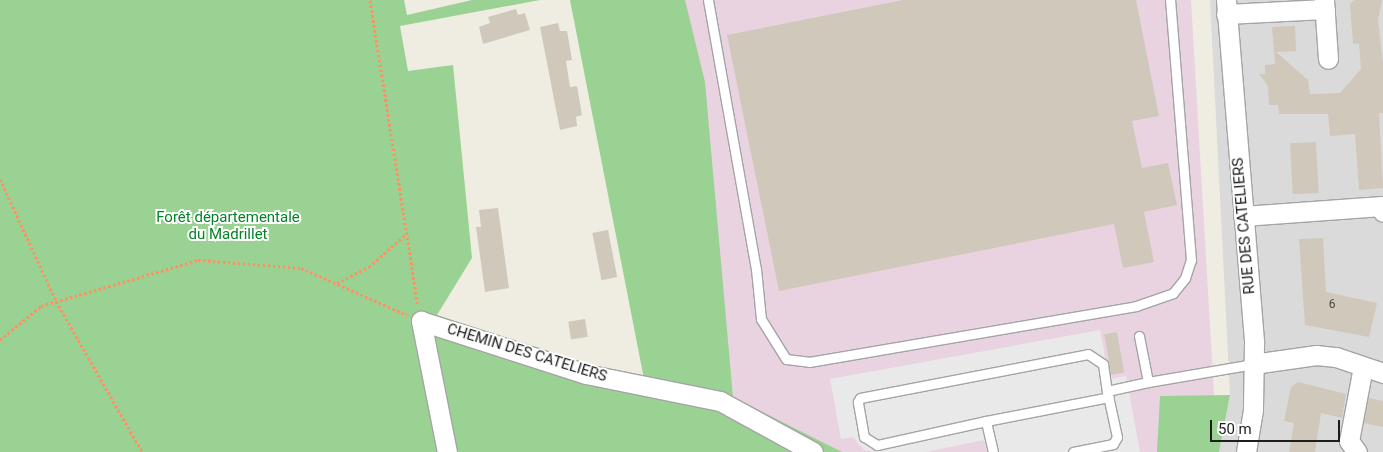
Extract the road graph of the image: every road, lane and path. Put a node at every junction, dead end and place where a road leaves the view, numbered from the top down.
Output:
1 (370, 0) edge
2 (708, 0) edge
3 (1170, 0) edge
4 (1325, 4) edge
5 (1226, 7) edge
6 (1328, 59) dead end
7 (0, 179) edge
8 (1383, 212) edge
9 (1243, 216) junction
10 (407, 233) junction
11 (337, 284) junction
12 (56, 301) junction
13 (421, 321) junction
14 (1139, 336) dead end
15 (0, 340) edge
16 (1253, 364) junction
17 (1364, 367) junction
18 (1383, 373) edge
19 (1148, 382) junction
20 (1108, 394) junction
21 (986, 421) junction
22 (142, 452) edge
23 (447, 452) edge
24 (813, 452) edge
25 (993, 452) edge
26 (1073, 452) edge
27 (1246, 452) edge
28 (1357, 452) edge

1 - 10 path
2 - 3 lane
4 - 5 street
4 - 6 street
5 - 9 street, RUE DES CATELIERS
7 - 12 path
8 - 9 street
9 - 16 street, RUE DES CATELIERS
10 - 11 path
10 - 13 path
11 - 12 path
11 - 13 path
12 - 15 path
12 - 22 path
13 - 23 street, CHEMIN DES CATELIERS
13 - 24 street, CHEMIN DES CATELIERS
14 - 19 lane
16 - 17 street
16 - 19 lane
16 - 27 street, RUE DES CATELIERS
17 - 18 street
17 - 28 street
19 - 20 lane
20 - 21 lane
20 - 21 lane
20 - 26 lane
21 - 25 lane

